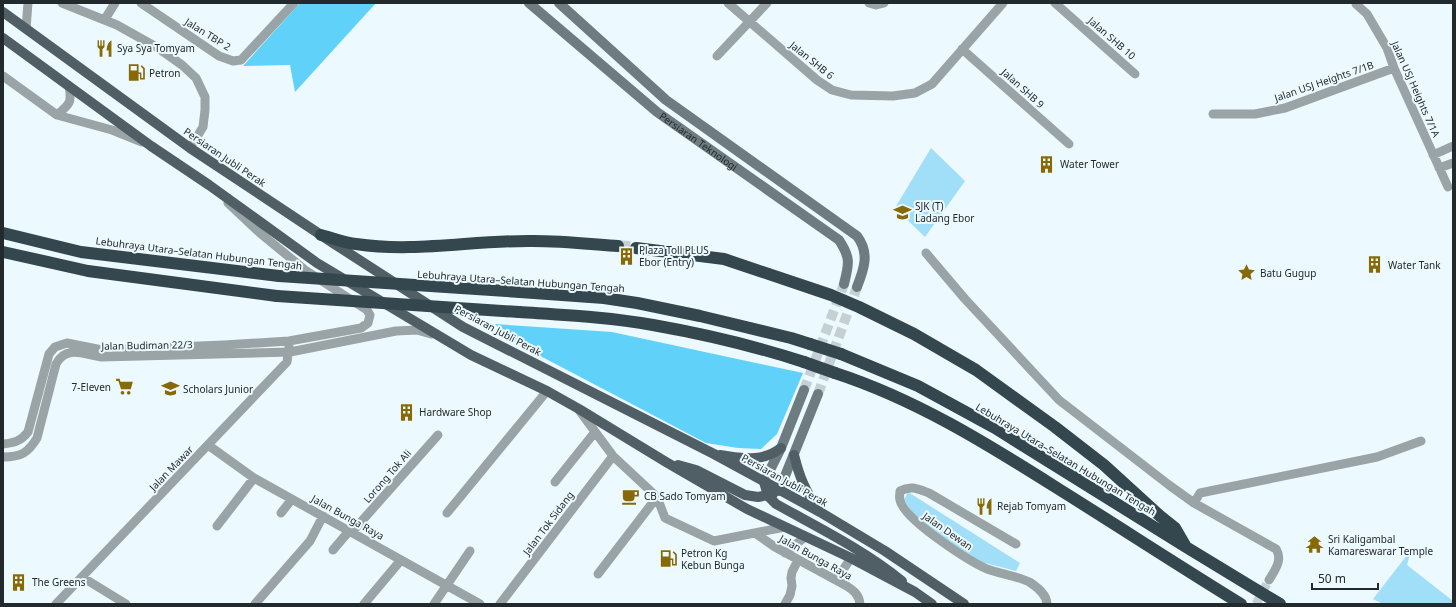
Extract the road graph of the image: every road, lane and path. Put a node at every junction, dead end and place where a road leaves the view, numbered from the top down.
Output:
1 (28, 3) edge
2 (62, 3) edge
3 (115, 3) edge
4 (141, 3) edge
5 (294, 3) edge
6 (530, 3) edge
7 (559, 3) edge
8 (728, 3) edge
9 (767, 3) edge
10 (870, 3) edge
11 (884, 3) edge
12 (1003, 3) edge
13 (1055, 3) edge
14 (1356, 4) dead end
15 (3, 12) edge
16 (104, 19) junction
17 (749, 22) junction
18 (26, 29) junction
19 (3, 38) edge
20 (962, 49) junction
21 (717, 56) dead end
22 (1394, 68) junction
23 (1135, 74) dead end
24 (3, 76) edge
25 (69, 86) junction
26 (1213, 114) dead end
27 (57, 115) junction
28 (1069, 144) dead end
29 (151, 146) junction
30 (1453, 146) edge
31 (190, 148) junction
32 (1433, 155) junction
33 (1453, 163) edge
34 (1439, 168) junction
35 (209, 185) junction
36 (1448, 187) dead end
37 (3, 233) edge
38 (321, 235) junction
39 (618, 246) tunnel mouth
40 (636, 248) tunnel mouth
41 (3, 252) edge
42 (926, 253) dead end
43 (844, 284) tunnel mouth
44 (857, 287) tunnel mouth
45 (442, 337) junction
46 (289, 341) junction
47 (290, 352) junction
48 (804, 390) tunnel mouth
49 (547, 391) junction
50 (818, 394) tunnel mouth
51 (579, 409) junction
52 (596, 432) junction
53 (438, 435) dead end
54 (1421, 441) dead end
55 (3, 444) edge
56 (208, 445) junction
57 (781, 448) junction
58 (714, 454) junction
59 (794, 455) junction
60 (613, 456) junction
61 (3, 457) edge
62 (666, 462) junction
63 (254, 478) junction
64 (555, 482) dead end
65 (764, 482) junction
66 (780, 491) junction
67 (768, 496) junction
68 (657, 497) junction
69 (292, 499) junction
70 (1194, 503) junction
71 (820, 512) junction
72 (280, 513) dead end
73 (448, 513) dead end
74 (323, 516) junction
75 (217, 526) dead end
76 (786, 527) junction
77 (350, 532) junction
78 (755, 533) junction
79 (805, 537) junction
80 (1016, 544) dead end
81 (1186, 547) junction
82 (333, 550) dead end
83 (470, 551) dead end
84 (785, 552) junction
85 (851, 558) junction
86 (401, 560) junction
87 (798, 560) junction
88 (598, 574) dead end
89 (82, 577) junction
90 (836, 580) junction
91 (1269, 580) tunnel mouth
92 (447, 586) junction
93 (915, 592) junction
94 (56, 604) edge
95 (126, 604) edge
96 (255, 604) edge
97 (364, 604) edge
98 (434, 604) edge
99 (480, 604) edge
100 (500, 604) edge
101 (785, 604) edge
102 (860, 604) edge
103 (932, 604) edge
104 (964, 604) edge
105 (1047, 604) edge
106 (1241, 604) edge
107 (1280, 604) edge

1 - 18 street
2 - 16 street
3 - 16 street
4 - 5 street, Jalan TBP 2
6 - 43 main road, Persiaran Teknologi
7 - 44 main road, Persiaran Teknologi
8 - 17 street, Jalan SHB 6
9 - 17 street
10 - 11 street
12 - 20 street, Jalan SHB 6
13 - 23 street, Jalan SHB 10
14 - 22 street, Jalan USJ Heights 7/1A
15 - 18 main road, Persiaran Jubli Perak
16 - 31 street
17 - 20 street, Jalan SHB 6
17 - 21 street
18 - 31 main road, Persiaran Jubli Perak
19 - 25 main road
20 - 28 street, Jalan SHB 9
22 - 26 street, Jalan USJ Heights 7/1B
22 - 32 street, Jalan USJ Heights 7/1A
24 - 27 street
25 - 27 street
25 - 29 main road
27 - 29 street
29 - 35 main road
30 - 32 street
31 - 38 main road, Persiaran Jubli Perak
32 - 34 street, Jalan USJ Heights 7/1A
33 - 34 street
34 - 36 street, Jalan USJ Heights 7/1A
35 - 45 main road
35 - 46 street, Jalan Budiman 22/3
37 - 81 highway, Lebuhraya Utara–Selatan Hubungan Tengah, bridge
38 - 39 highway
38 - 58 main road, Persiaran Jubli Perak
40 - 81 highway
41 - 106 highway, bridge
42 - 70 street
45 - 47 street
45 - 49 main road
46 - 47 street
46 - 55 street, Jalan Budiman 22/3
47 - 56 street, Jalan Mawar
47 - 61 street, Jalan Budiman 22/3
48 - 57 main road
49 - 51 main road
49 - 73 street
50 - 59 main road
51 - 52 street
51 - 62 main road
52 - 60 street
52 - 64 street
53 - 77 street, Lorong Tok Ali
54 - 70 street
56 - 63 street, Jalan Bunga Raya
56 - 89 street, Jalan Mawar
57 - 58 main road
57 - 65 main road
58 - 65 main road, Persiaran Jubli Perak
59 - 66 main road
59 - 71 main road
60 - 68 street
60 - 100 street, Jalan Tok Sidang
62 - 67 main road
62 - 76 main road
63 - 69 street, Jalan Bunga Raya
63 - 75 street
65 - 66 main road, Persiaran Jubli Perak
65 - 67 main road
66 - 67 main road
66 - 71 main road, Persiaran Jubli Perak
67 - 93 main road
68 - 78 street
68 - 88 street
69 - 72 street
69 - 74 street, Jalan Bunga Raya
70 - 91 street
71 - 104 main road, Persiaran Jubli Perak
74 - 77 street, Jalan Bunga Raya
74 - 96 street
76 - 78 street
76 - 79 main road
77 - 82 street, Lorong Tok Ali
77 - 86 street, Jalan Bunga Raya
78 - 84 street, Jalan Bunga Raya
79 - 84 street
79 - 85 main road
80 - 105 street, Jalan Dewan
81 - 107 highway, Lebuhraya Utara–Selatan Hubungan Tengah
83 - 92 street
84 - 87 street, Jalan Bunga Raya
85 - 90 street
85 - 93 main road
86 - 92 street, Jalan Bunga Raya
86 - 97 street
87 - 90 street, Jalan Bunga Raya
87 - 101 street
89 - 94 street, Jalan Mawar
89 - 95 street
90 - 102 street, Jalan Bunga Raya
92 - 98 street
92 - 99 street, Jalan Bunga Raya
93 - 103 main road

